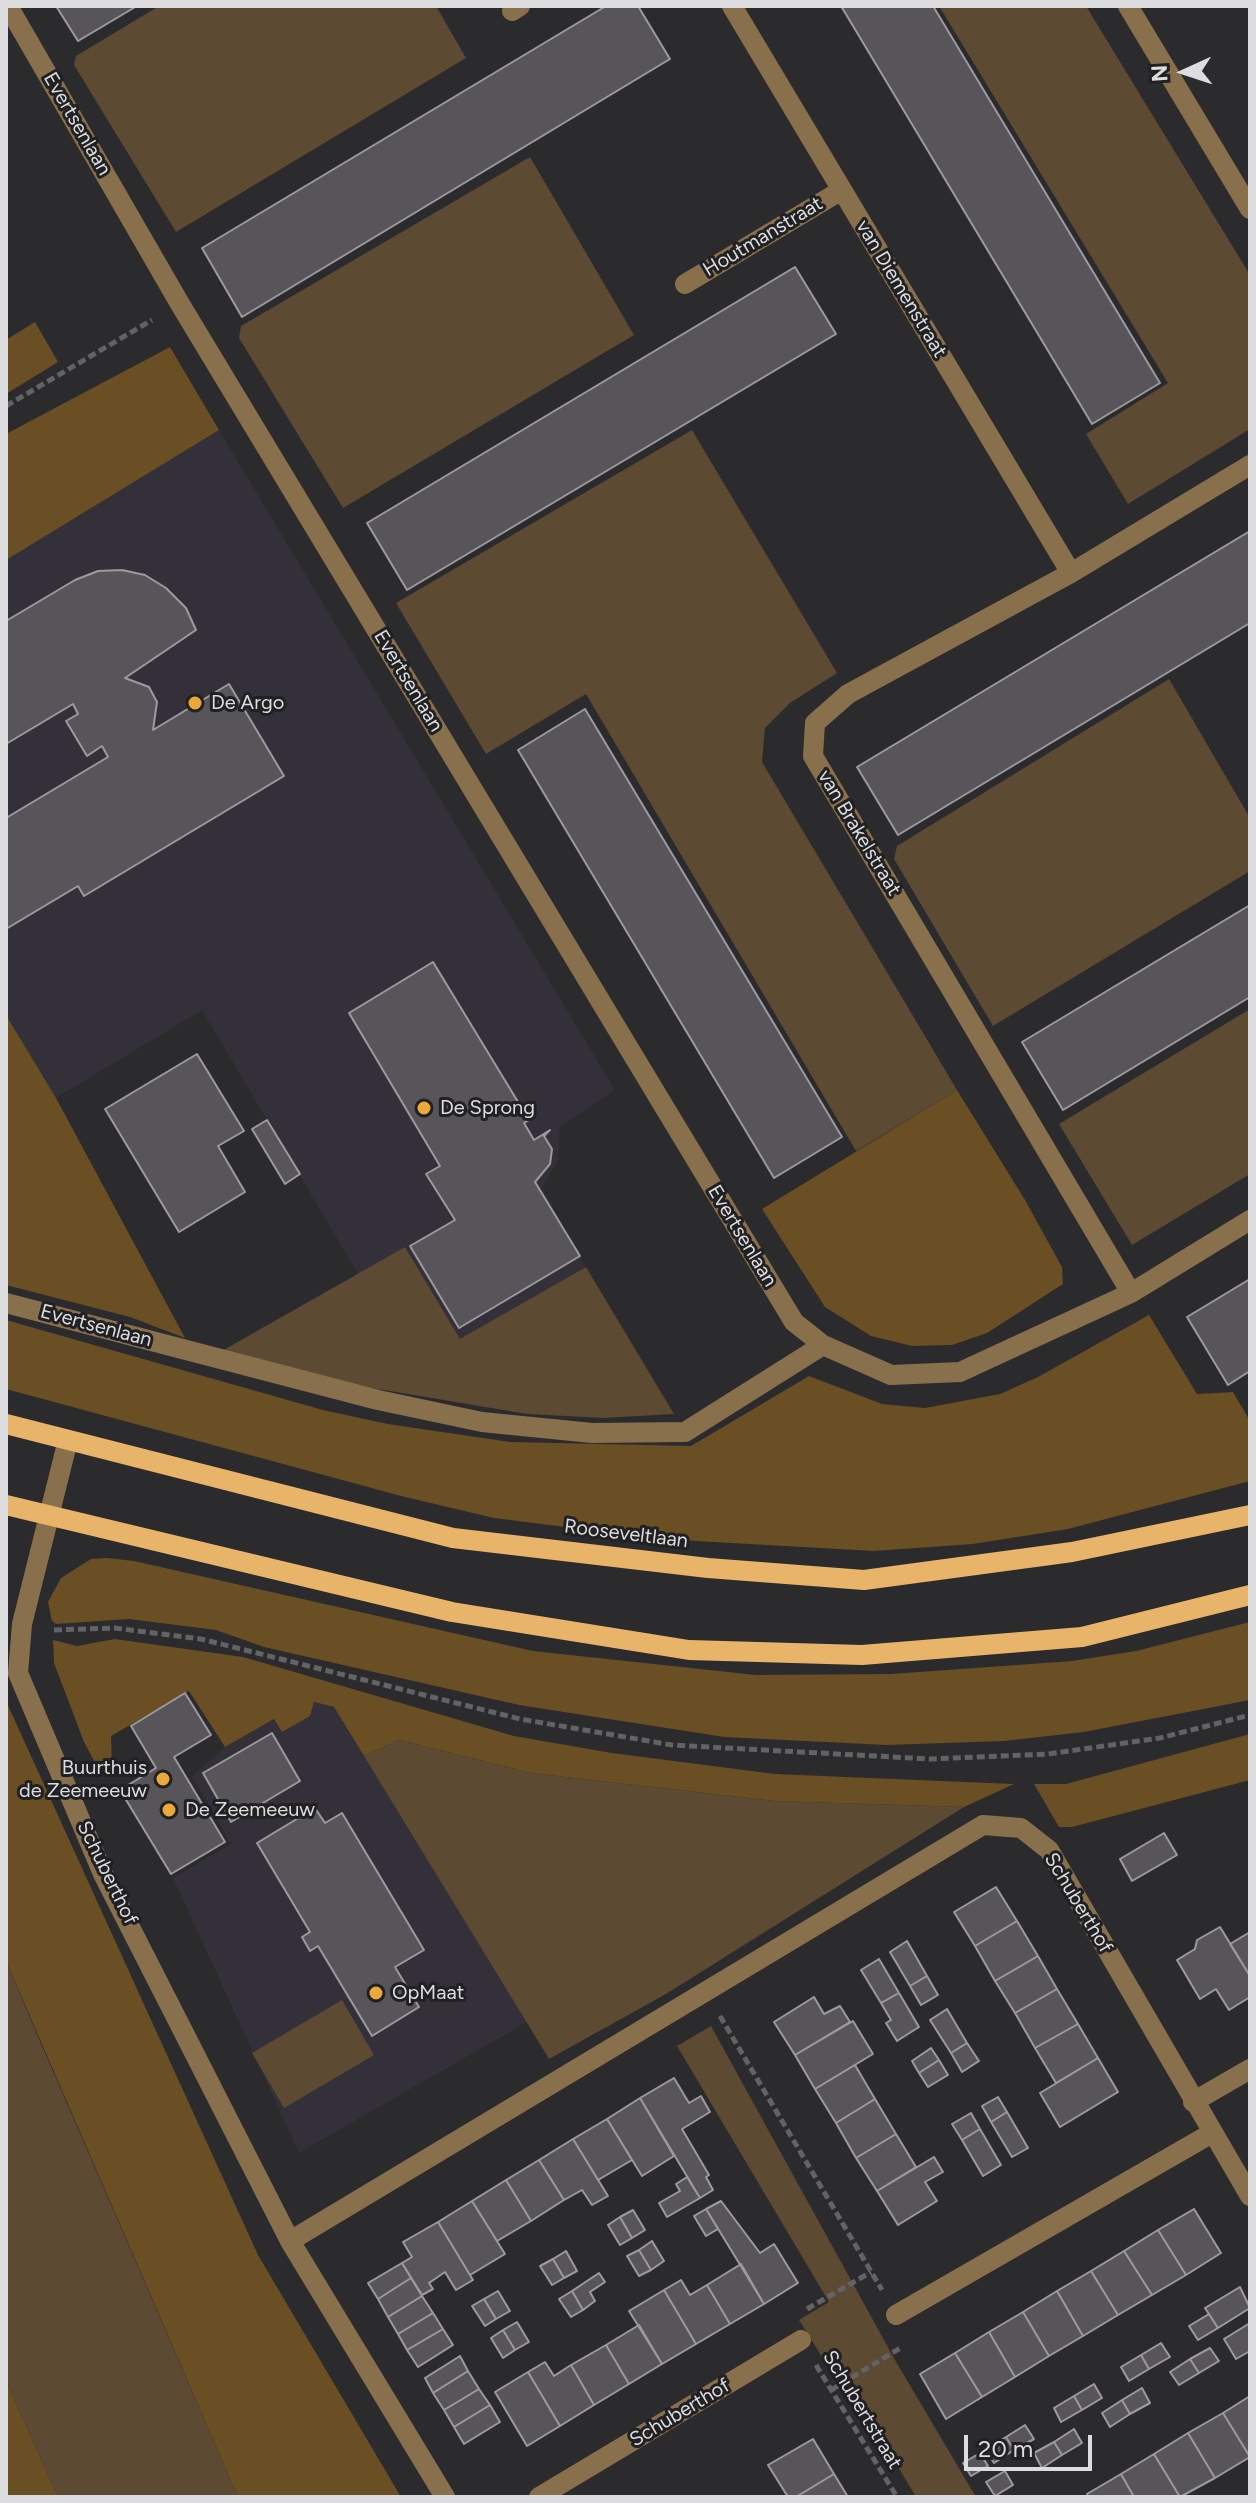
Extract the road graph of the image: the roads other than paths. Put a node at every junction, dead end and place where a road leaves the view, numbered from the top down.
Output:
1 (8, 6) edge
2 (732, 6) edge
3 (1128, 6) edge
4 (842, 190) junction
5 (1250, 209) edge
6 (685, 284) dead end
7 (1250, 465) edge
8 (1071, 573) junction
9 (1250, 1220) edge
10 (1131, 1293) junction
11 (6, 1303) edge
12 (823, 1345) junction
13 (6, 1424) edge
14 (68, 1440) junction
15 (6, 1505) edge
16 (1250, 1515) edge
17 (49, 1516) junction
18 (1250, 1595) edge
19 (1250, 2069) edge
20 (1193, 2102) junction
21 (1212, 2133) junction
22 (1250, 2196) edge
23 (290, 2241) junction
24 (896, 2315) road end
25 (801, 2340) road end
26 (445, 2497) edge
27 (539, 2497) edge

1 - 12 street, Evertsenlaan
2 - 4 street, van Diemenstraat
3 - 5 street
4 - 6 street, Houtmanstraat
4 - 8 street, van Diemenstraat
7 - 8 street, van Brakelstraat
8 - 10 street, van Brakelstraat
9 - 10 street, Evertsenlaan
10 - 12 street, Evertsenlaan
11 - 12 street, Evertsenlaan
13 - 14 main road, Rooseveltlaan
14 - 16 main road, Rooseveltlaan
14 - 17 street, Schuberthof
15 - 17 main road
17 - 18 main road
17 - 23 street, Schuberthof
19 - 20 street
20 - 21 street, Schuberthof
20 - 23 street, Schuberthof
21 - 22 street, Schuberthof
21 - 24 street
23 - 26 street, Schuberthof
25 - 27 street, Schuberthof

